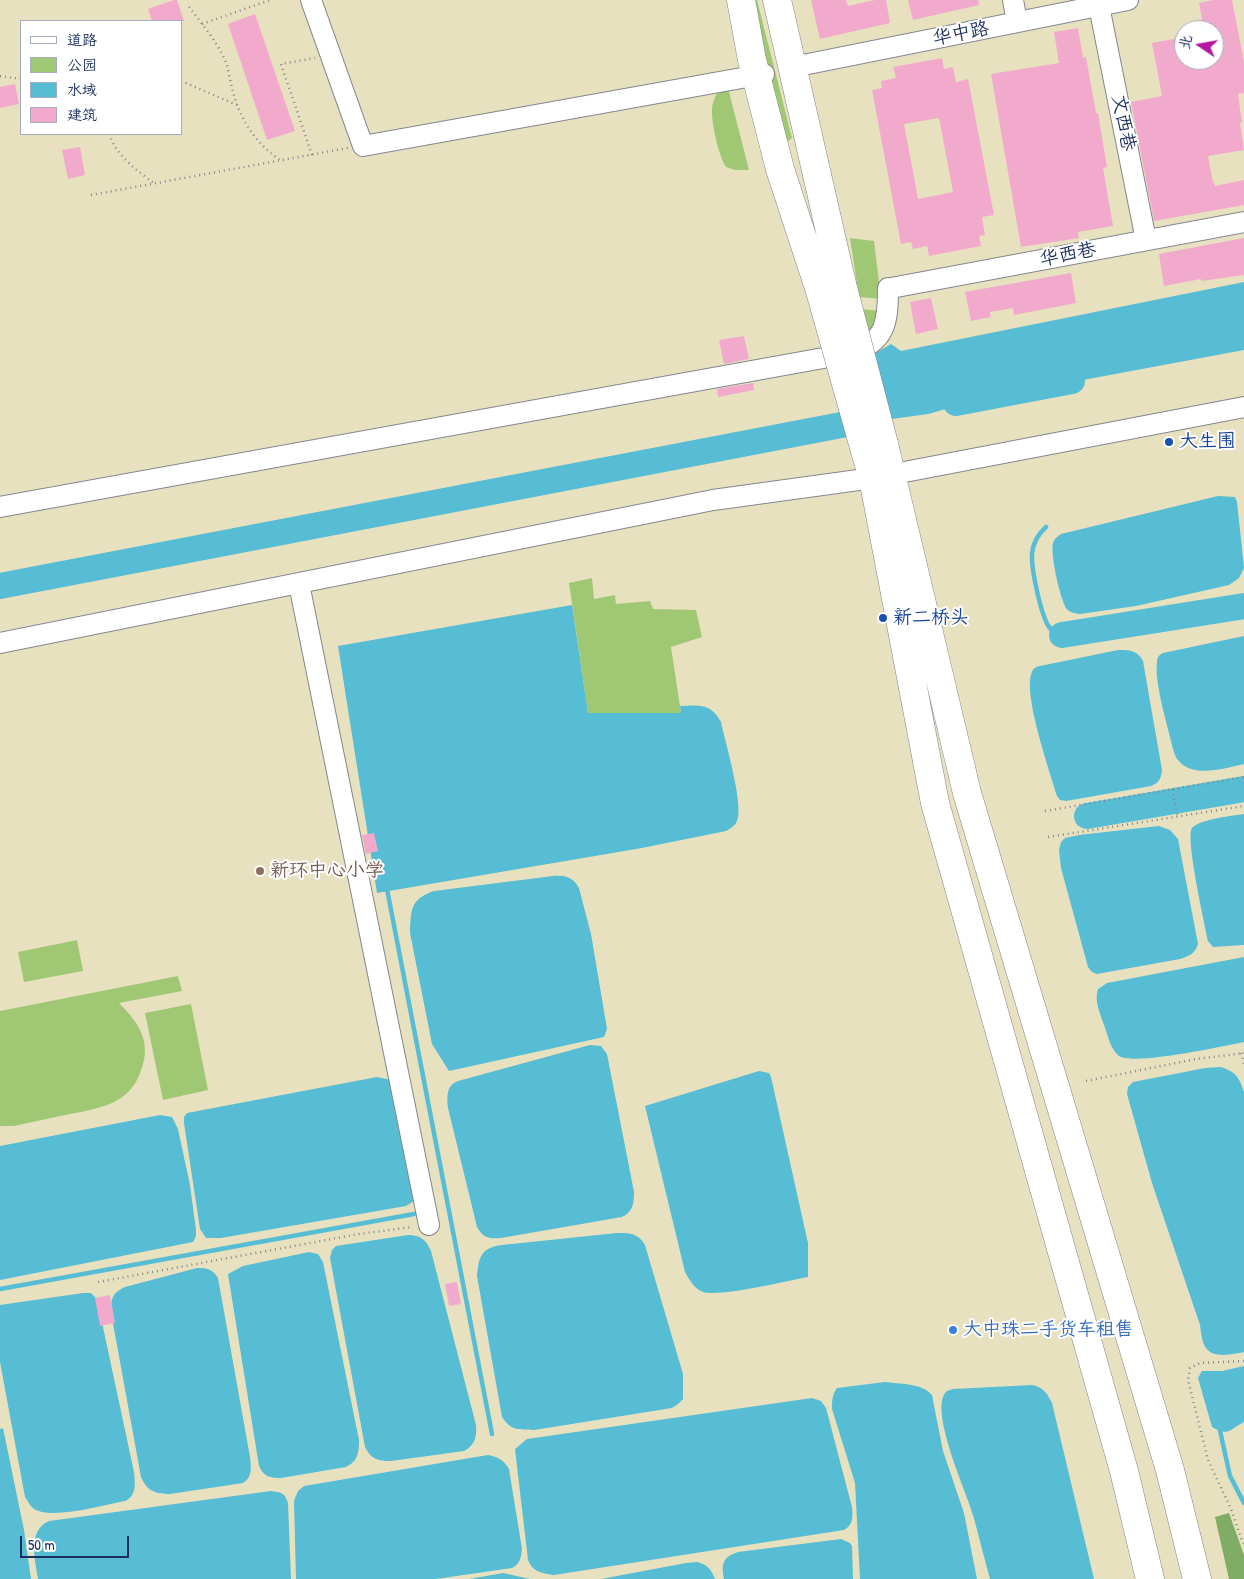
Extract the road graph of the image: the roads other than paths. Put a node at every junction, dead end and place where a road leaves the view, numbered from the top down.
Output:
1 (310, 0) edge
2 (741, 0) edge
3 (777, 0) edge
4 (1013, 0) edge
5 (1128, 0) edge
6 (1099, 6) junction
7 (1017, 22) junction
8 (793, 67) junction
9 (764, 74) dead end
10 (1244, 222) edge
11 (1146, 240) junction
12 (831, 288) junction
13 (1244, 407) edge
14 (883, 476) junction
15 (0, 507) edge
16 (298, 584) junction
17 (0, 644) edge
18 (429, 1225) road end
19 (1150, 1579) edge
20 (1197, 1579) edge

1 - 9 street
2 - 12 highway
3 - 8 highway
4 - 7 street
5 - 6 street, 华中路
6 - 7 street, 华中路
6 - 11 street, 文西巷
7 - 8 street, 华中路
8 - 12 highway
10 - 11 street, 华西巷
11 - 15 street, 华西巷
12 - 14 highway, bridge
13 - 14 street
14 - 16 street
14 - 19 highway
14 - 20 highway
16 - 17 street
16 - 18 street

